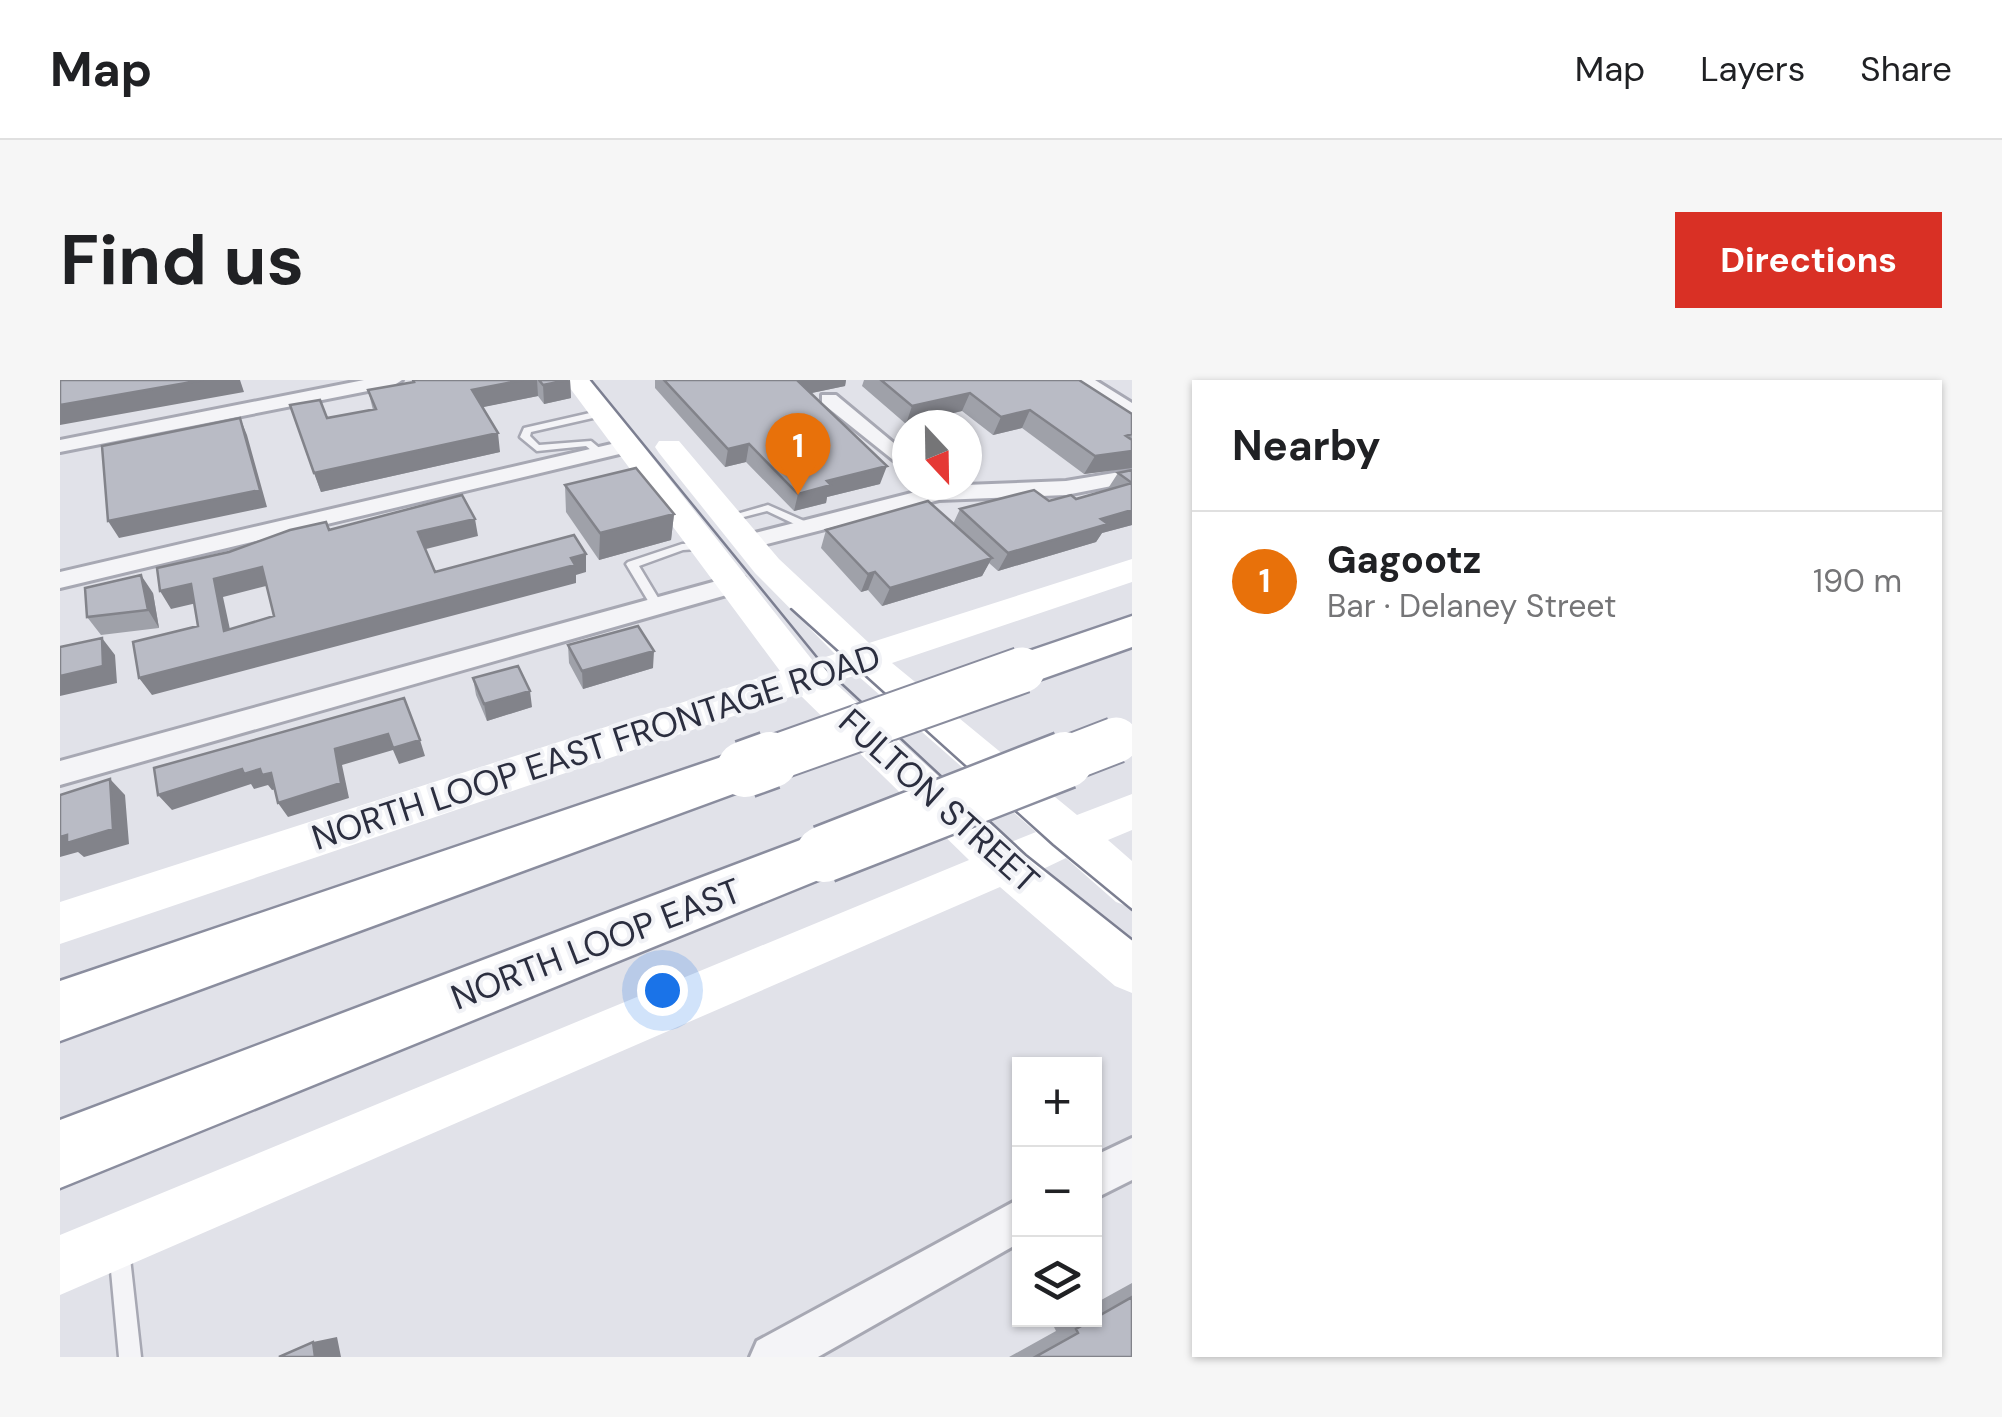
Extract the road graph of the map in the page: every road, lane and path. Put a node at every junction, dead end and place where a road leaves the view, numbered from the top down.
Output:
1 (392, 380) edge
2 (577, 380) edge
3 (1082, 380) edge
4 (829, 399) dead end
5 (1132, 411) edge
6 (603, 413) junction
7 (650, 424) dead end
8 (60, 446) edge
9 (630, 446) junction
10 (892, 452) edge
11 (600, 453) junction
12 (1132, 476) edge
13 (982, 489) edge
14 (923, 500) edge
15 (728, 535) junction
16 (1132, 570) edge
17 (60, 580) edge
18 (735, 584) junction
19 (656, 606) junction
20 (1132, 632) edge
21 (863, 659) junction
22 (806, 679) junction
23 (1124, 737) edge
24 (60, 773) edge
25 (1132, 811) edge
26 (1070, 838) junction
27 (1005, 864) junction
28 (1132, 888) edge
29 (60, 923) edge
30 (1132, 970) edge
31 (60, 1011) edge
32 (60, 1154) edge
33 (1132, 1158) edge
34 (1102, 1175) edge
35 (1012, 1224) edge
36 (118, 1240) junction
37 (60, 1265) edge
38 (130, 1357) edge
39 (773, 1357) edge

1 - 8 street
2 - 6 main road, FULTON STREET
3 - 5 street
4 - 10 street
6 - 9 main road, FULTON STREET
6 - 11 lane
7 - 15 main road, FULTON STREET
9 - 11 street
9 - 15 main road, FULTON STREET
11 - 17 street
12 - 13 street
14 - 15 street
15 - 18 main road, FULTON STREET
15 - 19 lane
15 - 21 main road, FULTON STREET
16 - 21 main road, NORTH LOOP EAST FRONTAGE ROAD
18 - 19 street
18 - 22 main road, FULTON STREET
19 - 24 street
20 - 31 highway, bridge
21 - 22 main road, NORTH LOOP EAST FRONTAGE ROAD
21 - 26 main road, FULTON STREET
22 - 27 main road, FULTON STREET
22 - 29 main road, NORTH LOOP EAST FRONTAGE ROAD
23 - 32 highway, NORTH LOOP EAST, bridge
25 - 26 main road
26 - 27 main road
26 - 28 main road, FULTON STREET
27 - 30 main road, FULTON STREET
27 - 36 main road
33 - 34 street
35 - 39 street
36 - 37 main road
36 - 38 lane

